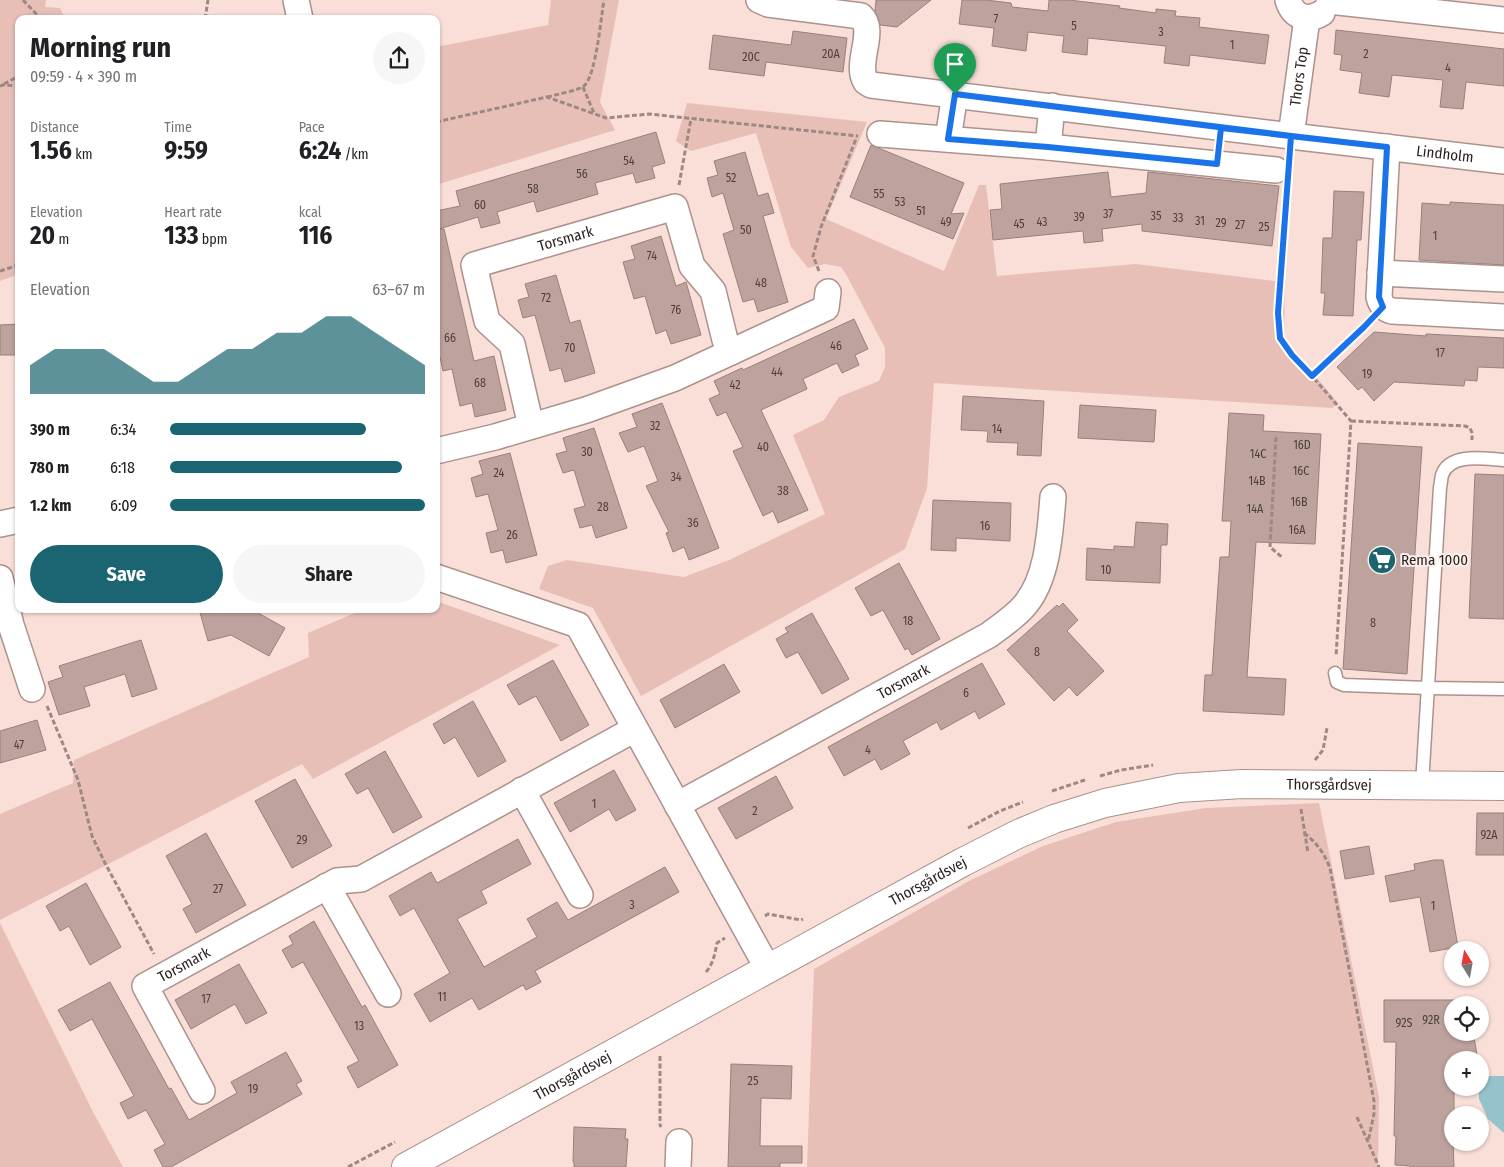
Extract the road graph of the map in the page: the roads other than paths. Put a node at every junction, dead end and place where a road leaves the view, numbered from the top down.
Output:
1 (296, 0) edge
2 (759, 0) edge
3 (1288, 0) edge
4 (1329, 1) edge
5 (857, 7) edge
6 (299, 15) edge
7 (1307, 18) junction
8 (1504, 20) edge
9 (955, 94) junction
10 (1052, 106) junction
11 (1221, 128) junction
12 (869, 135) road end
13 (1291, 136) junction
14 (948, 139) junction
15 (1048, 147) junction
16 (1387, 147) junction
17 (1504, 161) edge
18 (1217, 164) junction
19 (1282, 178) road end
20 (1380, 273) junction
21 (1462, 277) junction
22 (1504, 279) edge
23 (828, 292) road end
24 (1460, 314) junction
25 (1504, 317) edge
26 (732, 352) junction
27 (531, 426) junction
28 (440, 450) edge
29 (1504, 460) edge
30 (1053, 497) dead end
31 (15, 521) edge
32 (0, 524) edge
33 (0, 578) edge
34 (440, 578) edge
35 (1335, 673) road end
36 (1428, 688) junction
37 (32, 689) road end
38 (1504, 689) edge
39 (635, 729) junction
40 (1422, 785) junction
41 (1504, 786) edge
42 (522, 790) junction
43 (677, 804) junction
44 (327, 886) junction
45 (580, 895) dead end
46 (768, 969) junction
47 (388, 994) dead end
48 (202, 1091) dead end
49 (679, 1142) road end
50 (406, 1167) edge
51 (678, 1167) edge

1 - 6 street
2 - 5 street, Lindholm
3 - 7 street
4 - 7 street
4 - 8 street
5 - 9 street, Lindholm
7 - 13 street, Thors Top
9 - 10 street, Lindholm
9 - 14 street
10 - 11 street, Lindholm
10 - 15 street
11 - 13 street, Lindholm
11 - 18 street
12 - 14 street
13 - 16 street, Lindholm
14 - 15 street
15 - 18 street
16 - 17 street, Lindholm
16 - 20 street
18 - 19 street
20 - 21 street
20 - 24 street
21 - 22 street
21 - 24 street
23 - 26 street
24 - 25 street
26 - 27 street
26 - 27 street, Torsmark
27 - 28 street
29 - 36 lane
30 - 43 street, Torsmark
31 - 32 street
33 - 37 street
34 - 39 street
35 - 36 lane
36 - 38 lane
36 - 40 lane
39 - 42 street, Torsmark
39 - 43 street
40 - 41 street, Thorsgårdsvej
40 - 46 street, Thorsgårdsvej
42 - 44 street, Torsmark
42 - 45 street
43 - 46 street
44 - 47 street
44 - 48 street, Torsmark
46 - 50 street, Thorsgårdsvej
49 - 51 street

